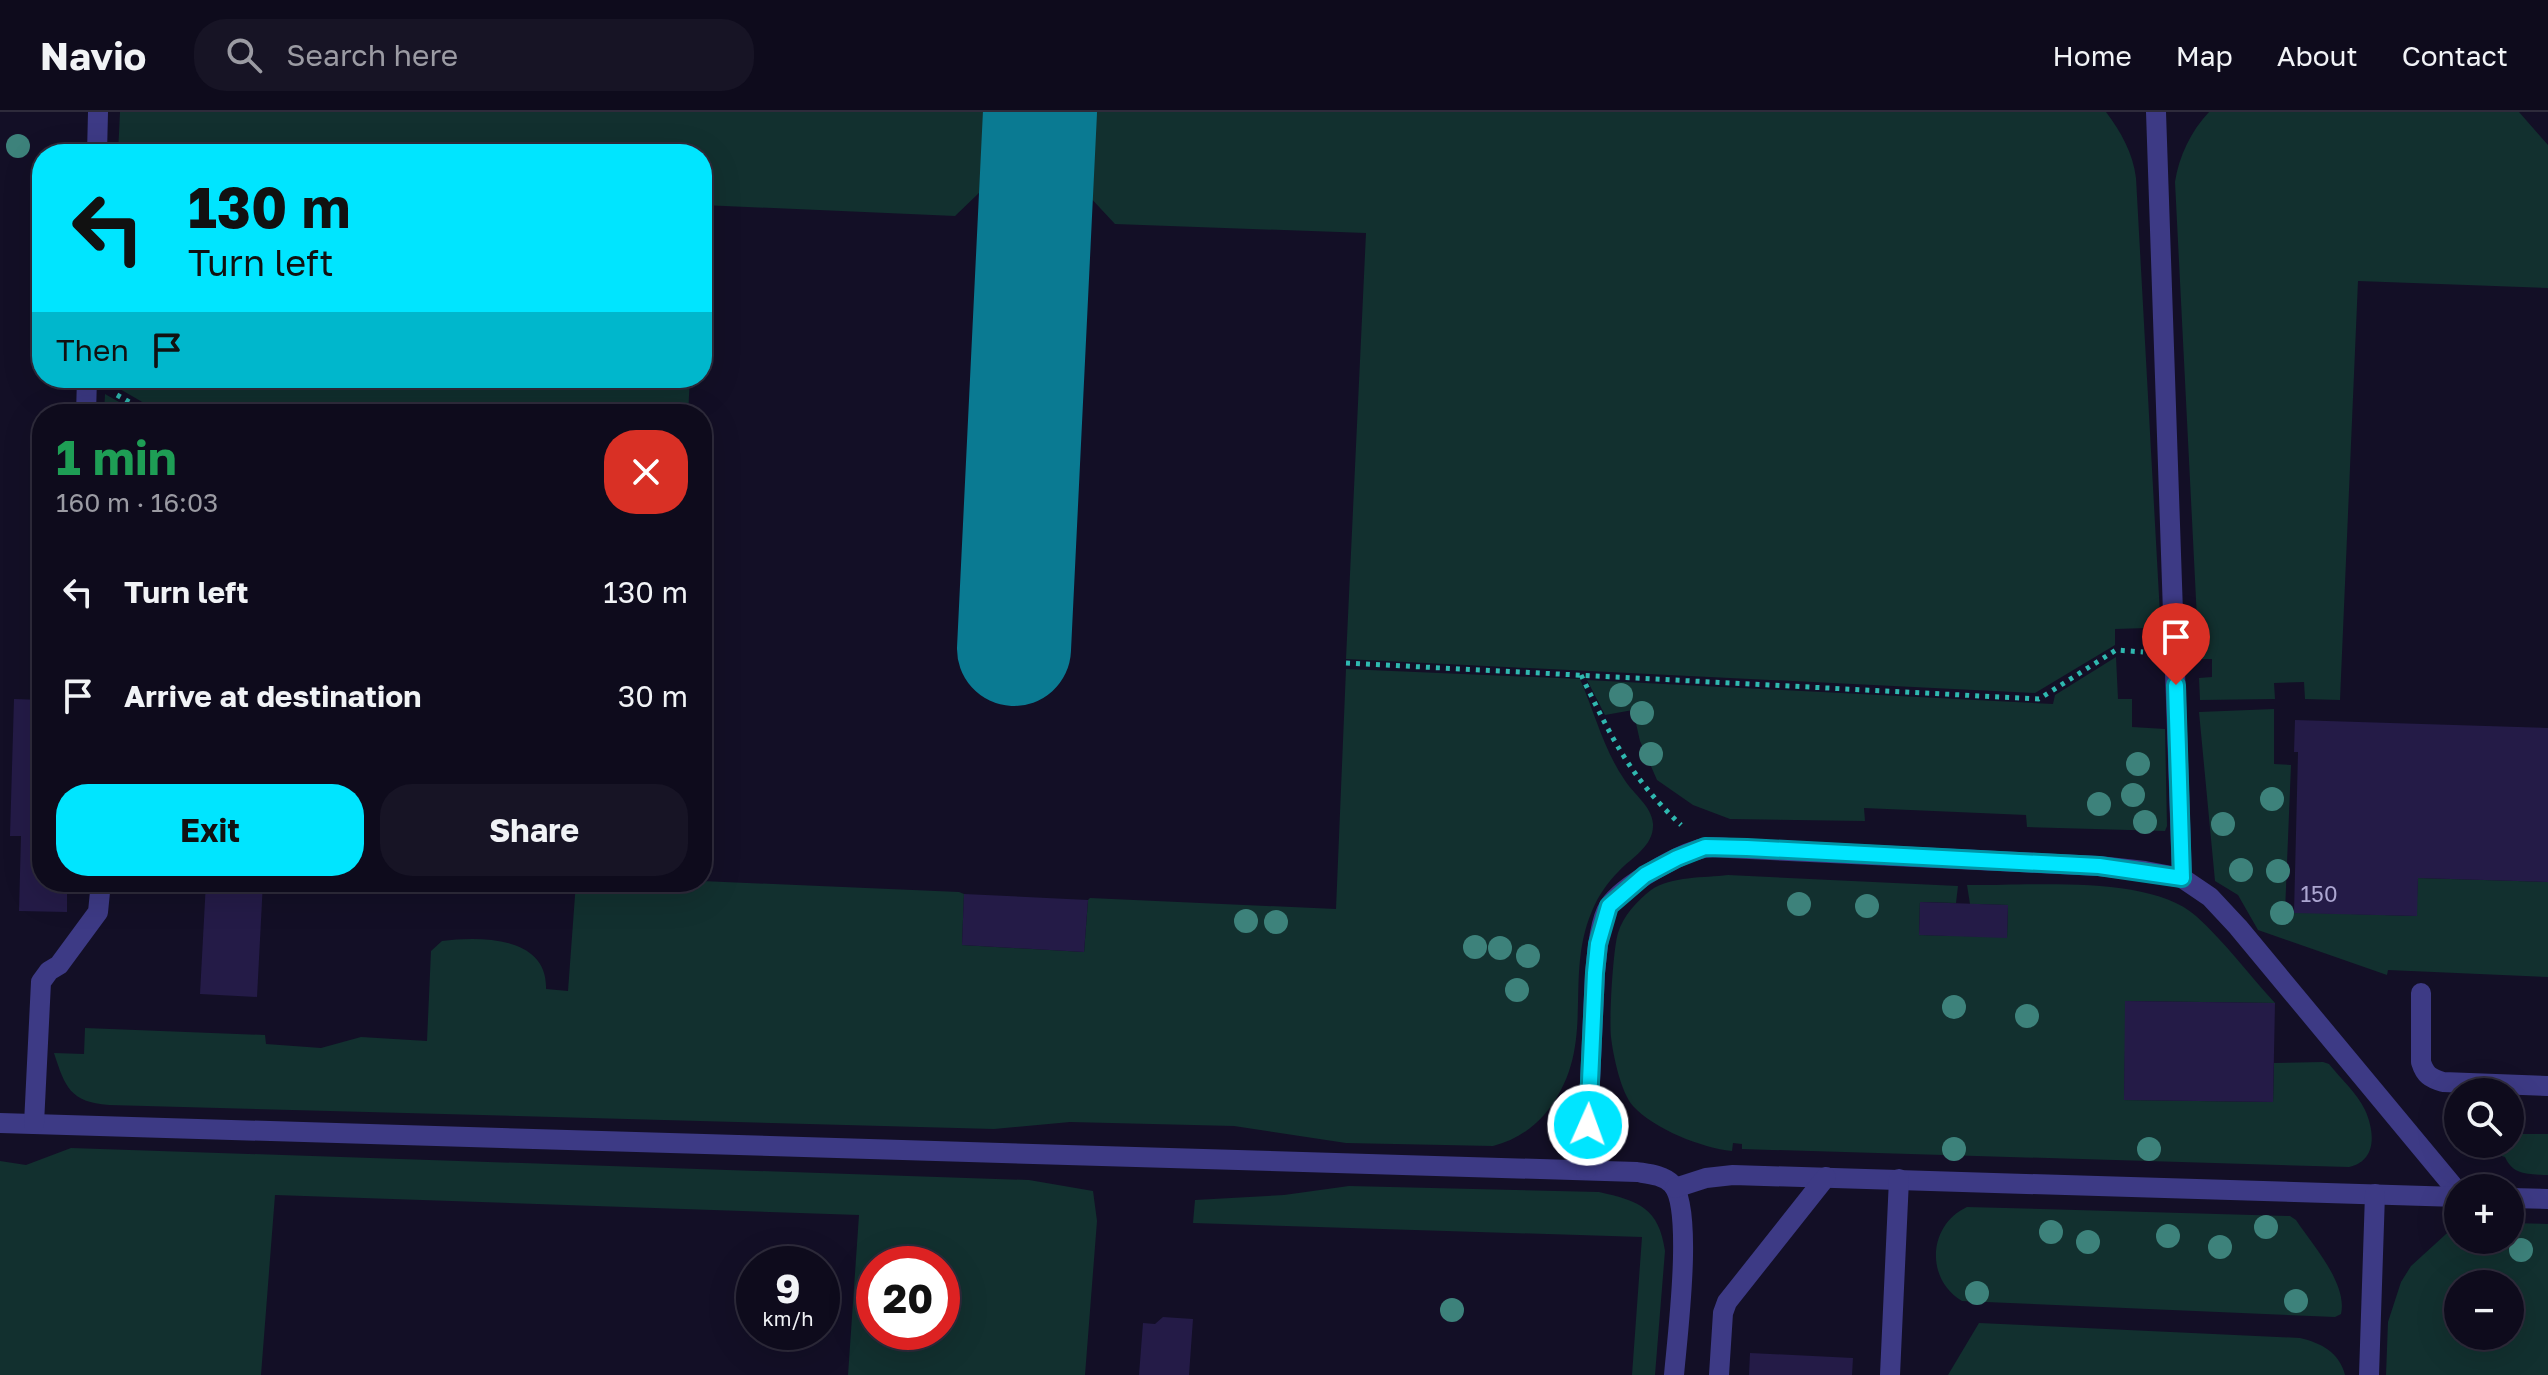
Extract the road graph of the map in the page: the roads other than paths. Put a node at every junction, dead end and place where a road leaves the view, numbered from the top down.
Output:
1 (98, 112) edge
2 (2156, 112) edge
3 (97, 144) edge
4 (2182, 878) junction
5 (100, 892) edge
6 (2421, 993) dead end
7 (2548, 1086) edge
8 (0, 1123) edge
9 (34, 1124) junction
10 (1586, 1170) junction
11 (1826, 1177) junction
12 (2444, 1177) edge
13 (1899, 1179) junction
14 (1675, 1188) junction
15 (2375, 1194) junction
16 (2444, 1194) edge
17 (2524, 1198) edge
18 (2548, 1199) edge
19 (1674, 1375) edge
20 (1719, 1375) edge
21 (1890, 1375) edge
22 (2369, 1375) edge

1 - 3 street
2 - 4 street
4 - 10 street
4 - 12 street
5 - 9 street
6 - 7 street
8 - 9 street
9 - 10 street
10 - 14 street
11 - 13 street
11 - 14 street
11 - 20 street
13 - 15 street
13 - 21 street
14 - 19 street
15 - 16 street
15 - 22 street
17 - 18 street

